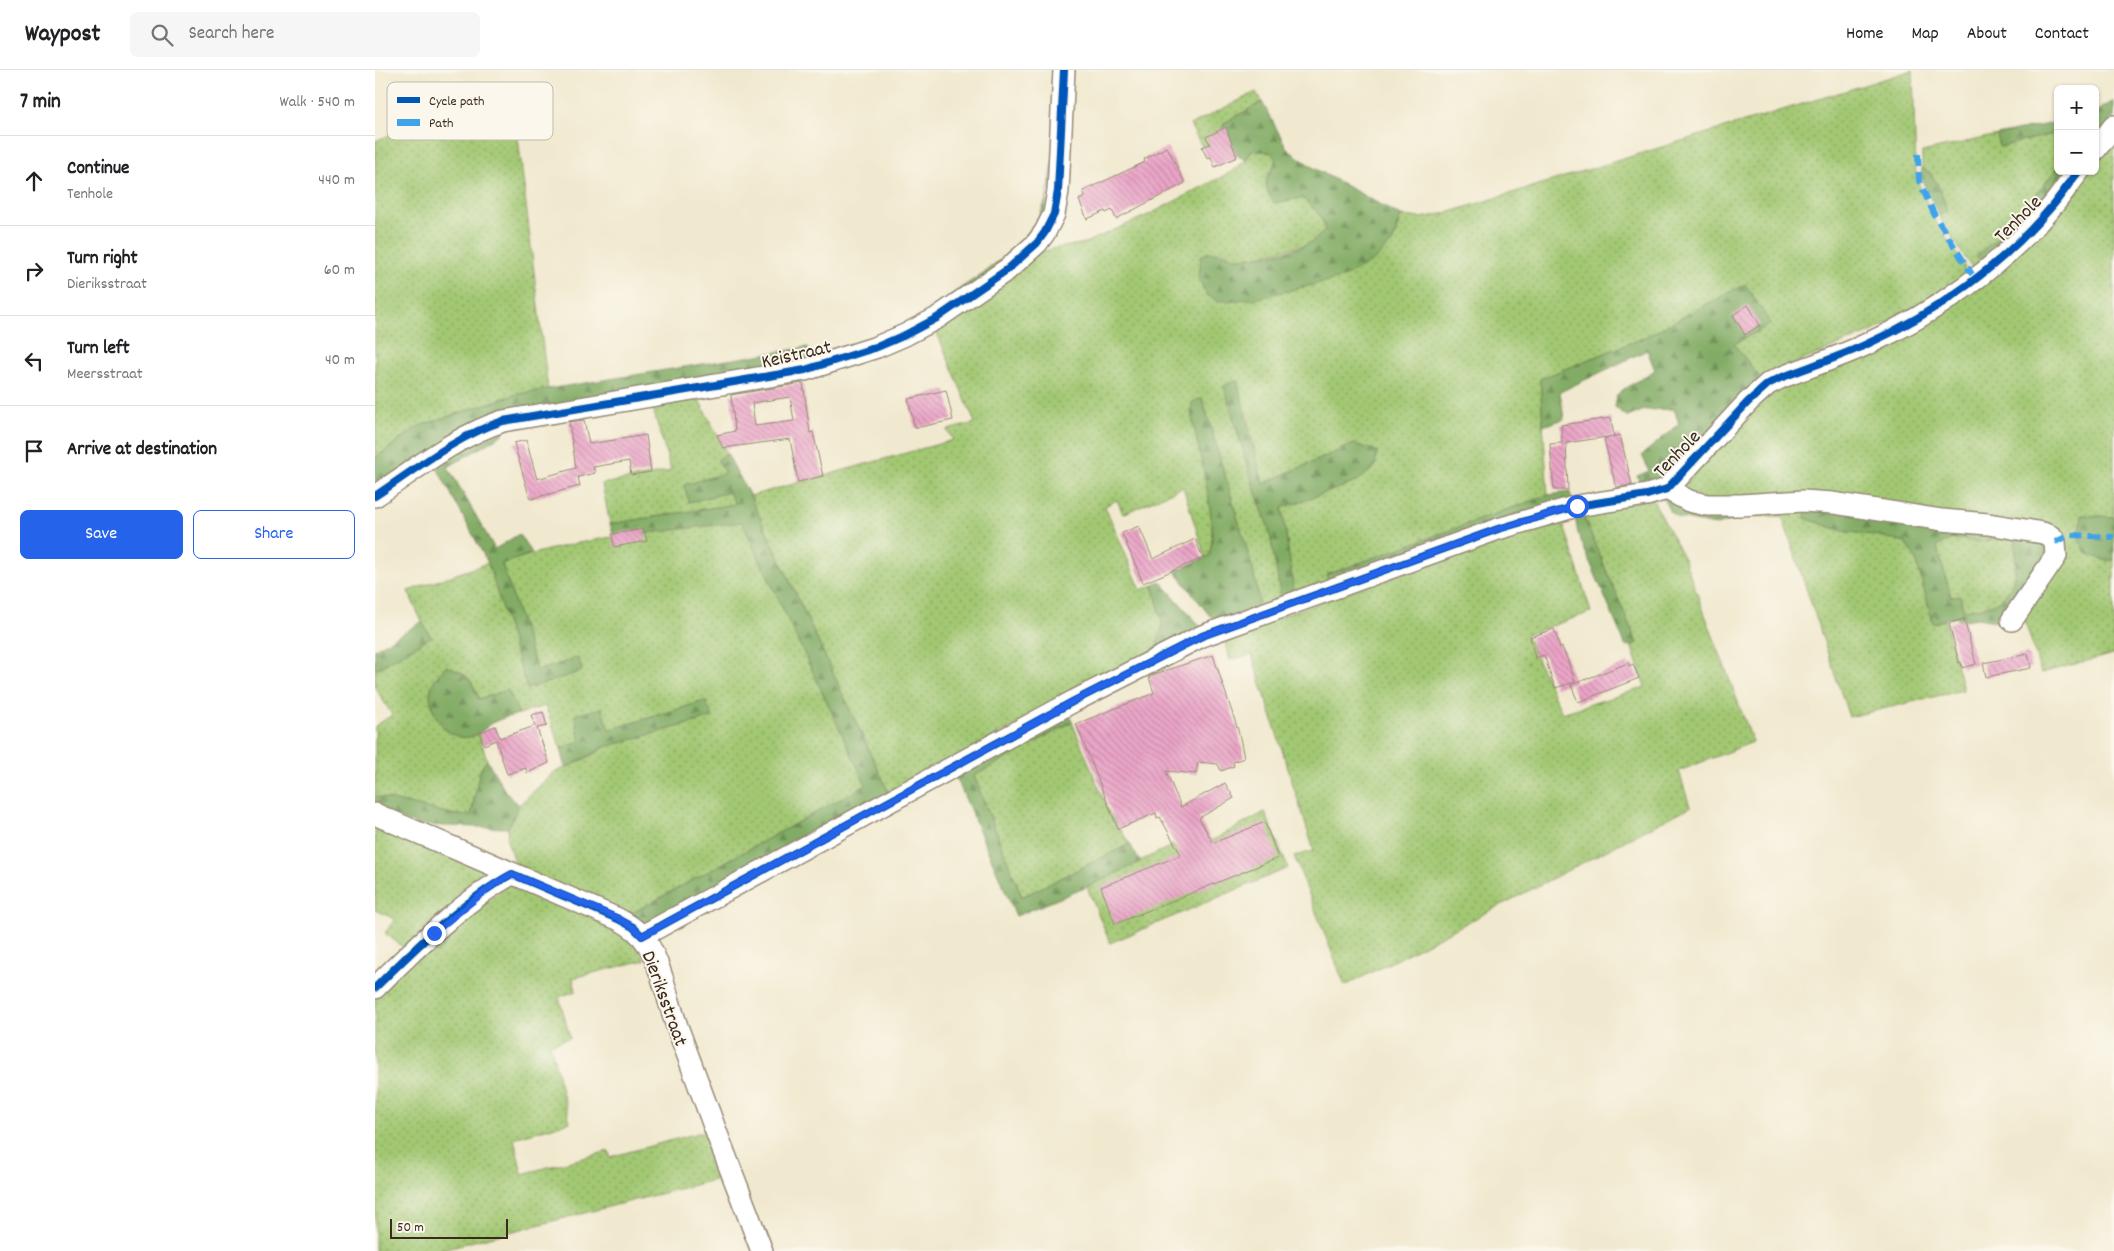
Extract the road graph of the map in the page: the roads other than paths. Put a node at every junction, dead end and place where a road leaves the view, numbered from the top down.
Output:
1 (1065, 70) edge
2 (2114, 126) edge
3 (2099, 145) edge
4 (2076, 175) edge
5 (1667, 489) junction
6 (375, 496) edge
7 (2012, 620) dead end
8 (375, 814) edge
9 (512, 874) junction
10 (642, 936) junction
11 (375, 988) edge
12 (762, 1251) edge

1 - 6 street, Keistraat
2 - 3 street
4 - 5 street, Tenhole
5 - 7 street, Tenhole
5 - 10 street, Tenhole
8 - 9 street, Dieriksstraat
9 - 10 street, Dieriksstraat
9 - 11 street
10 - 12 street, Dieriksstraat

